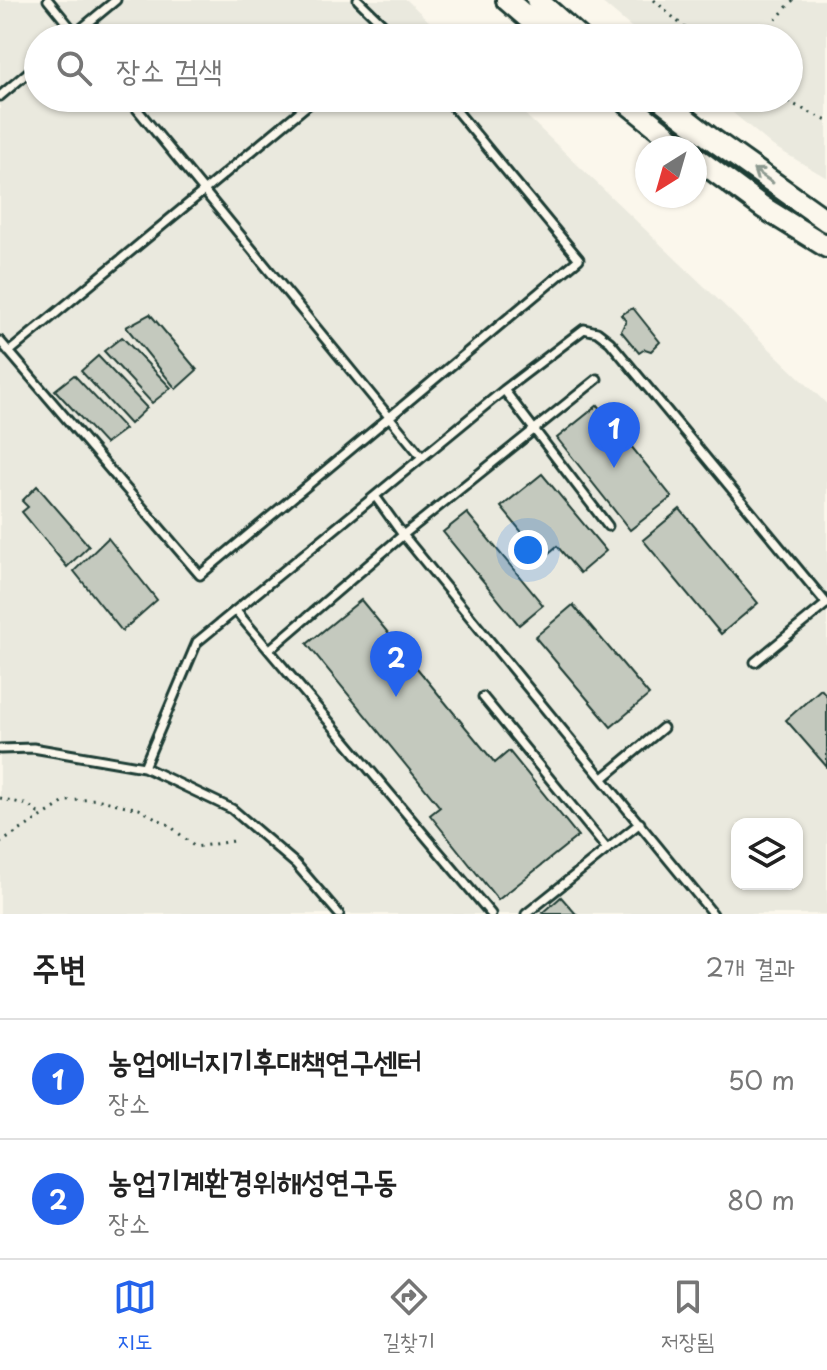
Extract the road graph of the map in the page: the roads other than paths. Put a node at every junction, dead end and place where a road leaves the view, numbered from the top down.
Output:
1 (48, 0) edge
2 (116, 0) edge
3 (358, 0) edge
4 (507, 0) edge
5 (537, 0) edge
6 (65, 24) edge
7 (89, 24) edge
8 (381, 24) edge
9 (535, 24) edge
10 (564, 24) edge
11 (24, 76) edge
12 (0, 96) edge
13 (139, 112) edge
14 (299, 112) edge
15 (458, 112) edge
16 (638, 112) edge
17 (677, 112) edge
18 (668, 136) edge
19 (707, 166) edge
20 (204, 191) junction
21 (827, 221) edge
22 (827, 247) edge
23 (0, 341) edge
24 (9, 352) junction
25 (597, 379) dead end
26 (504, 390) junction
27 (389, 417) junction
28 (533, 429) junction
29 (422, 457) junction
30 (375, 496) junction
31 (608, 526) dead end
32 (403, 535) junction
33 (827, 604) edge
34 (236, 611) junction
35 (269, 650) junction
36 (755, 662) dead end
37 (483, 697) dead end
38 (663, 728) dead end
39 (0, 749) edge
40 (144, 767) junction
41 (603, 778) junction
42 (640, 823) junction
43 (607, 849) junction
44 (339, 914) edge
45 (491, 914) edge
46 (526, 914) edge
47 (713, 914) edge

1 - 6 lane
2 - 7 lane
3 - 8 lane
4 - 9 main road
5 - 10 main road
11 - 12 lane
13 - 20 lane
14 - 20 lane
15 - 27 lane
16 - 18 main road
21 -> 17 main road
19 - 22 main road
20 - 24 lane
20 - 27 lane
23 - 24 lane
24 - 27 lane
25 - 28 lane
26 - 28 lane
26 - 29 lane
26 - 33 lane
27 - 29 lane
28 - 31 lane
28 - 32 lane
29 - 30 lane
30 - 32 lane
30 - 34 lane
32 - 35 lane
32 - 41 lane
33 - 36 lane
34 - 35 lane
34 - 40 lane
35 - 45 lane
37 - 43 lane
38 - 41 lane
39 - 40 lane
40 - 44 lane
41 - 42 lane
42 - 43 lane
42 - 47 lane
43 - 46 lane

